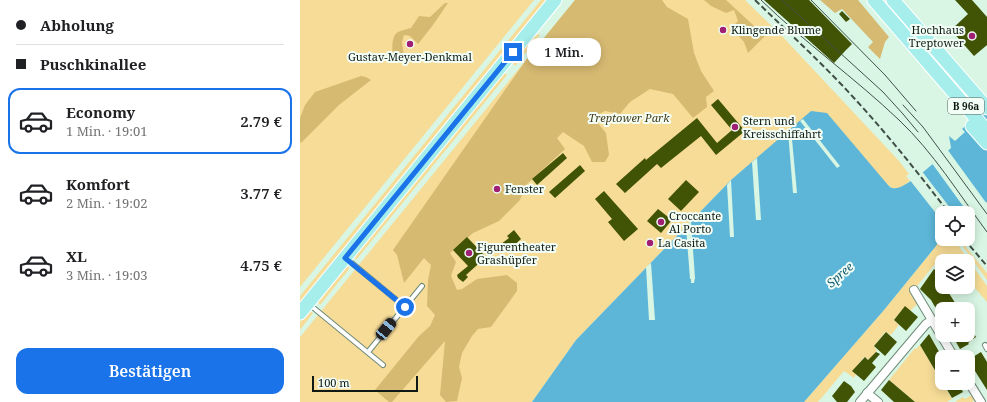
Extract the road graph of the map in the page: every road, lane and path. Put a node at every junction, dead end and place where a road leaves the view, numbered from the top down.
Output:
1 (555, 0) edge
2 (874, 0) edge
3 (893, 0) edge
4 (942, 84) junction
5 (987, 108) edge
6 (987, 131) edge
7 (987, 143) edge
8 (345, 258) junction
9 (422, 286) dead end
10 (914, 290) dead end
11 (308, 303) junction
12 (405, 307) junction
13 (300, 313) edge
14 (932, 321) junction
15 (950, 350) edge
16 (368, 352) junction
17 (383, 365) dead end
18 (973, 390) edge
19 (867, 393) junction
20 (860, 402) edge
21 (878, 402) edge
22 (980, 402) edge

1 - 8 main road
2 - 4 main road, B 96a
3 - 5 main road, B 96a
4 - 6 main road, B 96a
4 - 7 main road
8 - 11 main road
8 - 12 lane
9 - 12 lane
10 - 14 street
11 - 13 main road
11 - 16 lane
12 - 16 lane
14 - 15 street
14 - 19 street
16 - 17 lane
18 - 22 street
19 - 20 street
19 - 21 street

